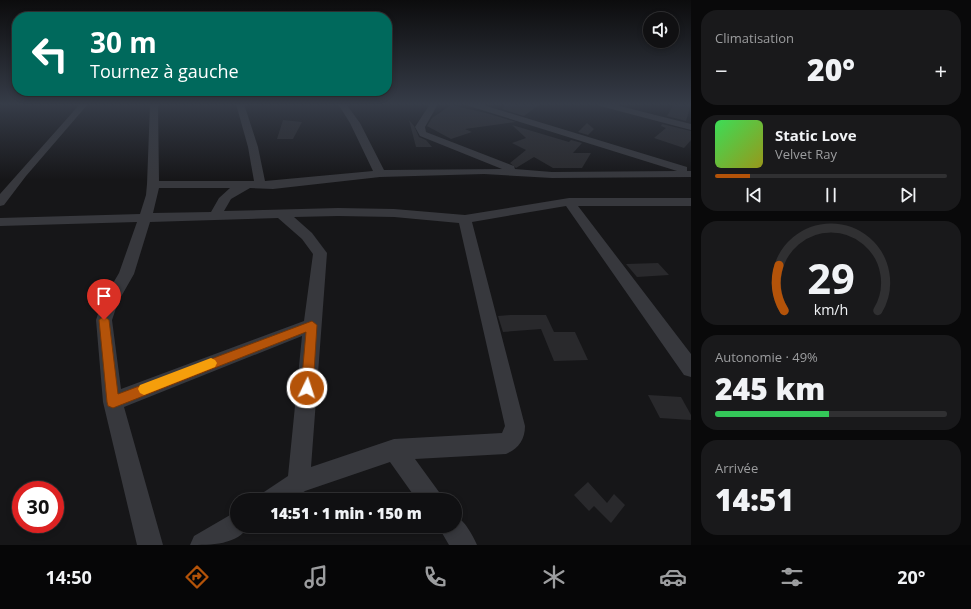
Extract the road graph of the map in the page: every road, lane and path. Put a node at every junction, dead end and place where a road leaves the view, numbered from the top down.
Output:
1 (61, 129) edge
2 (154, 129) edge
3 (248, 129) edge
4 (358, 129) edge
5 (420, 129) edge
6 (553, 129) edge
7 (523, 173) junction
8 (691, 173) edge
9 (380, 174) junction
10 (153, 184) junction
11 (255, 184) junction
12 (0, 202) edge
13 (569, 202) junction
14 (691, 202) edge
15 (282, 214) junction
16 (216, 216) junction
17 (145, 217) junction
18 (465, 220) junction
19 (0, 222) edge
20 (312, 325) junction
21 (691, 369) edge
22 (113, 402) junction
23 (394, 450) junction
24 (299, 482) junction
25 (282, 493) edge
26 (426, 493) edge
27 (230, 528) edge
28 (455, 533) edge
29 (150, 545) edge
30 (203, 545) edge
31 (464, 545) edge

1 - 12 street
2 - 10 street
3 - 11 street
4 - 9 street
5 - 7 street
6 - 8 street
7 - 8 street
7 - 9 street
9 - 11 street
10 - 11 street
10 - 17 street
11 - 16 street
13 - 14 street
13 - 18 street
13 - 21 street
15 - 16 street
15 - 18 street
15 - 20 street
16 - 17 street
17 - 19 street
17 - 22 street
18 - 23 street
20 - 22 street
20 - 24 street
22 - 29 street
23 - 24 street
23 - 26 street
24 - 25 street
27 - 30 street
28 - 31 street

